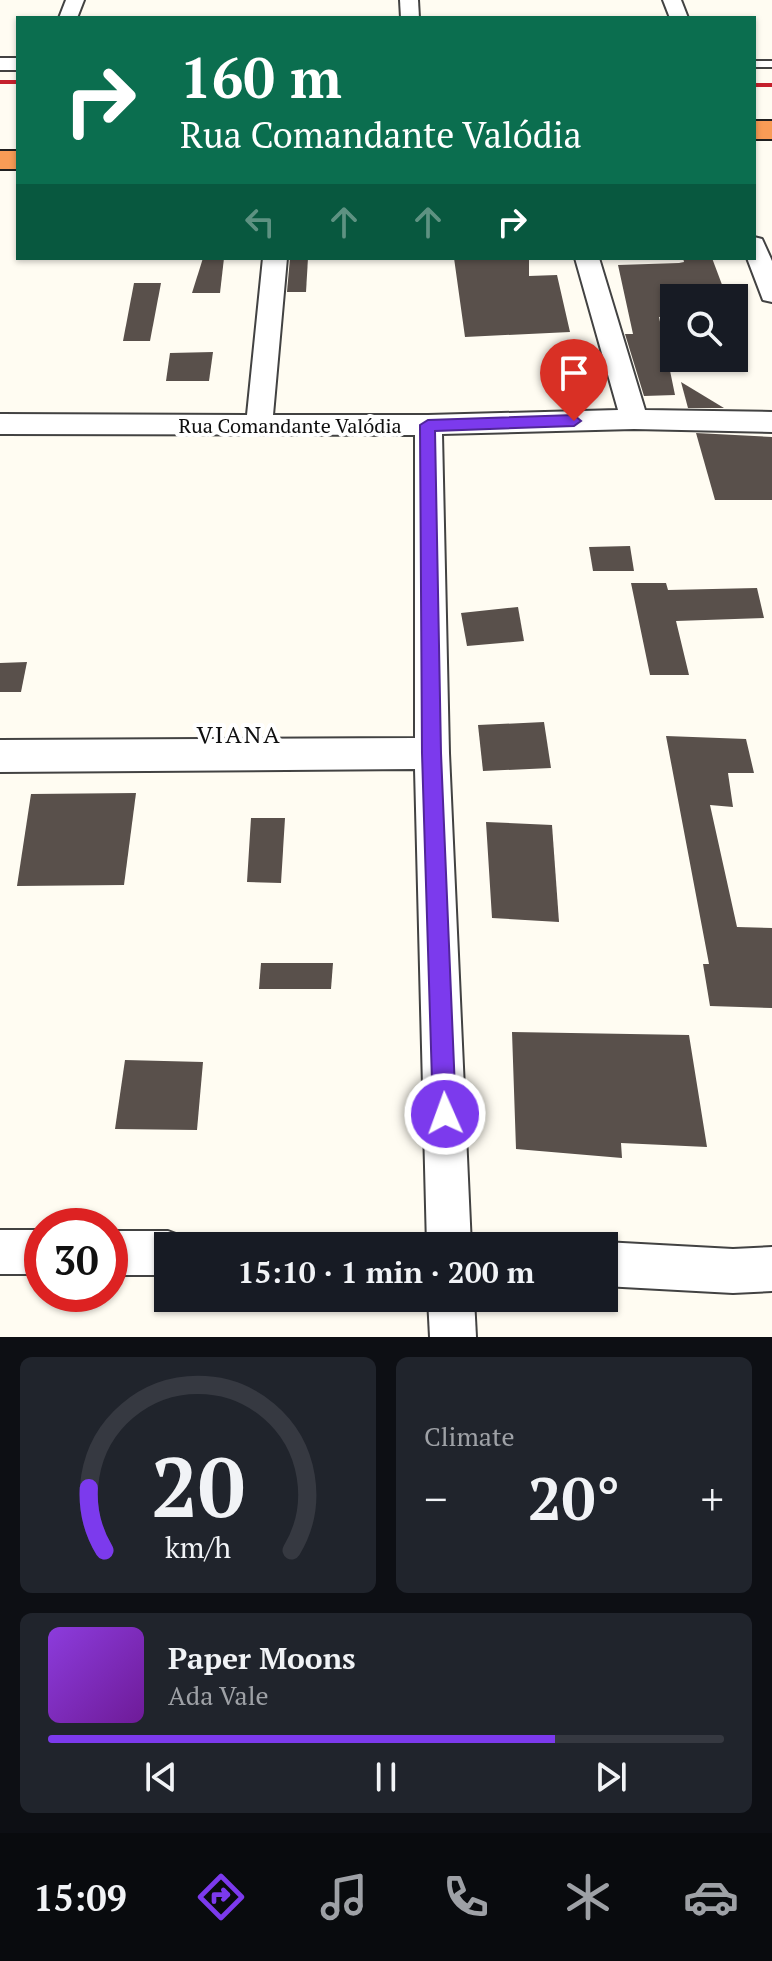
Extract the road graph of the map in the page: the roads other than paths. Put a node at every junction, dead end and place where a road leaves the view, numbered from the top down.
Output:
1 (756, 250) edge
2 (275, 260) edge
3 (588, 260) edge
4 (772, 294) edge
5 (634, 419) junction
6 (772, 422) edge
7 (0, 424) edge
8 (428, 425) junction
9 (259, 426) junction
10 (432, 753) junction
11 (0, 756) edge
12 (449, 1232) edge
13 (0, 1252) edge
14 (24, 1252) edge
15 (128, 1253) edge
16 (154, 1253) edge
17 (618, 1265) edge
18 (772, 1269) edge
19 (452, 1312) edge
20 (453, 1337) edge

1 - 4 street
2 - 9 street
3 - 5 street
5 - 6 street, Rua Comandante Valódia
5 - 8 street, Rua Comandante Valódia
7 - 9 street, Rua Comandante Valódia
8 - 9 street, Rua Comandante Valódia
8 - 10 street
10 - 11 street
10 - 12 street
13 - 14 street
15 - 16 street
17 - 18 street
19 - 20 street

